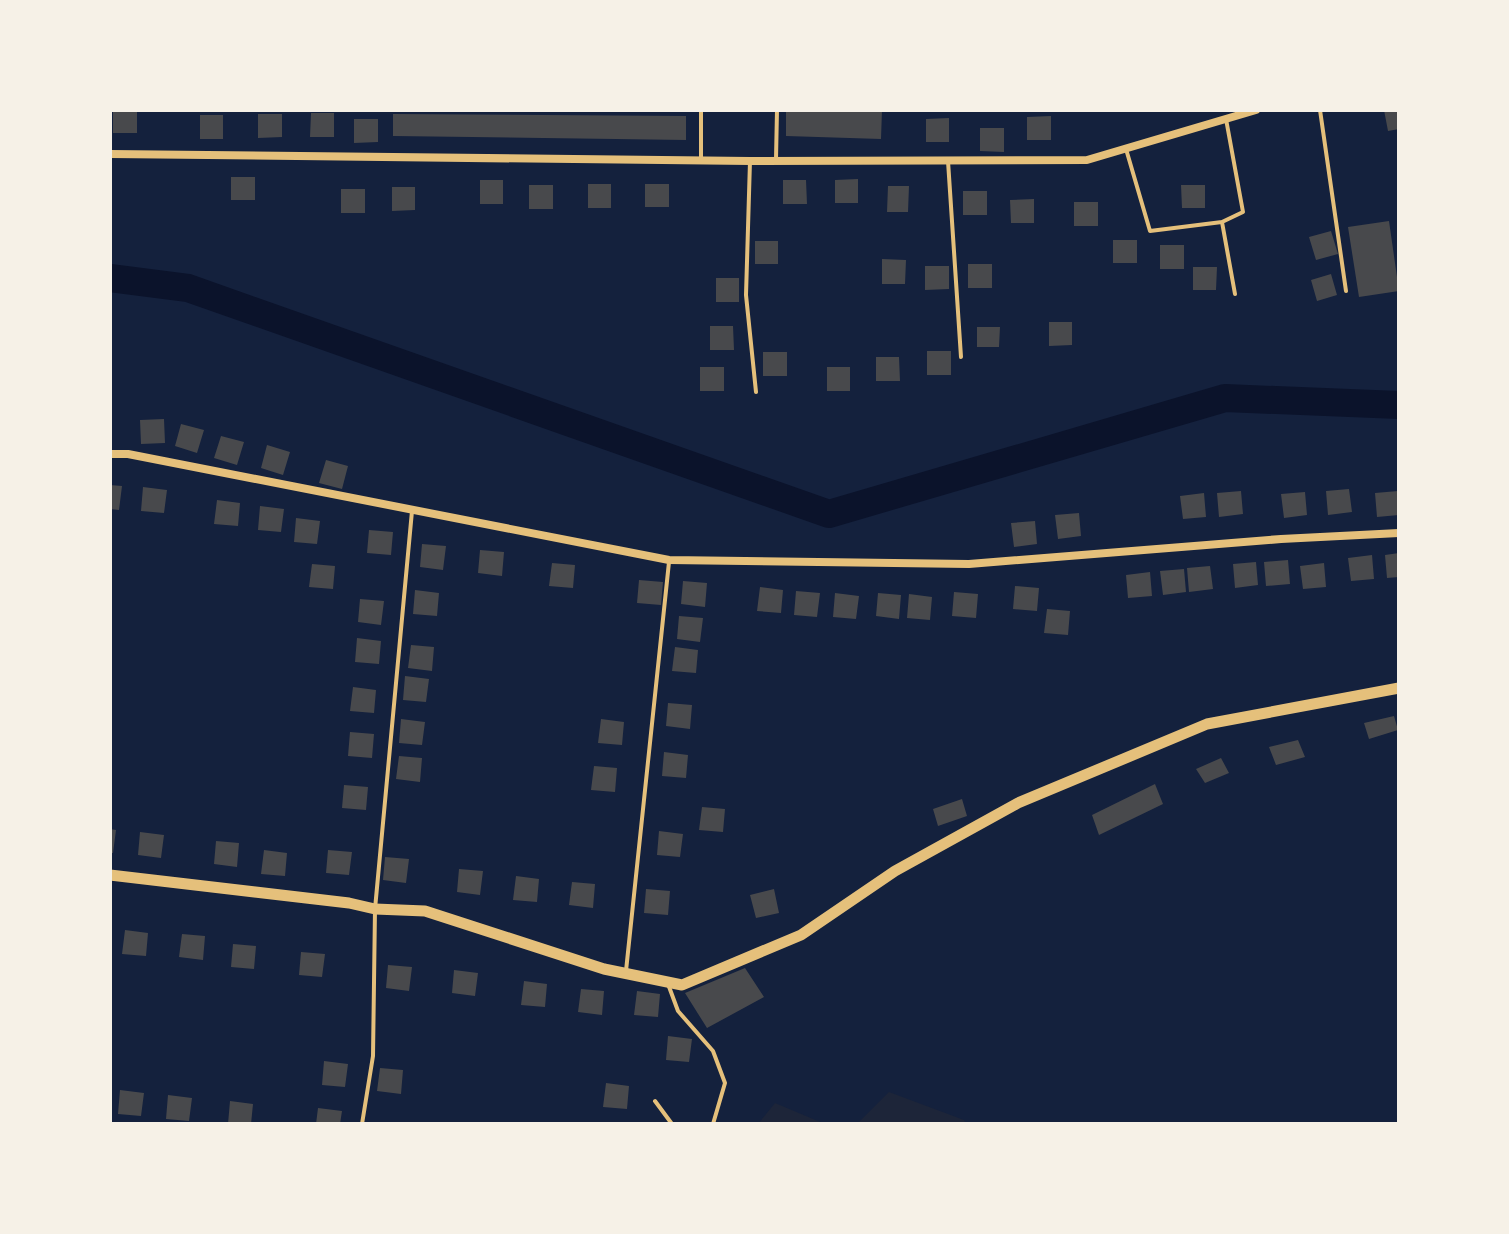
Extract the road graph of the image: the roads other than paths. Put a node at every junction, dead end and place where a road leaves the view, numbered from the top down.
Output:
1 (701, 110) edge
2 (777, 110) edge
3 (1256, 110) edge
4 (1320, 110) edge
5 (1226, 119) junction
6 (1126, 149) junction
7 (110, 154) edge
8 (701, 161) junction
9 (750, 161) junction
10 (776, 161) junction
11 (948, 161) junction
12 (1222, 222) junction
13 (1346, 291) dead end
14 (1235, 294) dead end
15 (961, 357) dead end
16 (756, 392) dead end
17 (110, 454) edge
18 (412, 509) junction
19 (1399, 533) edge
20 (669, 560) junction
21 (1399, 688) edge
22 (110, 875) edge
23 (375, 909) junction
24 (625, 973) junction
25 (667, 982) junction
26 (655, 1101) dead end
27 (362, 1124) edge
28 (672, 1124) edge
29 (713, 1124) edge

1 - 8 lane
2 - 10 lane
3 - 5 street
4 - 13 lane
5 - 6 street
5 - 12 lane
6 - 11 street
6 - 12 lane
7 - 8 street
8 - 9 street
9 - 10 street
9 - 16 lane
10 - 11 street
11 - 15 lane
12 - 14 lane
17 - 18 street
18 - 20 street
18 - 23 lane
19 - 20 street
20 - 24 lane
21 - 25 street
22 - 23 street
23 - 24 street
23 - 27 lane
24 - 25 street
25 - 29 lane
26 - 28 lane

